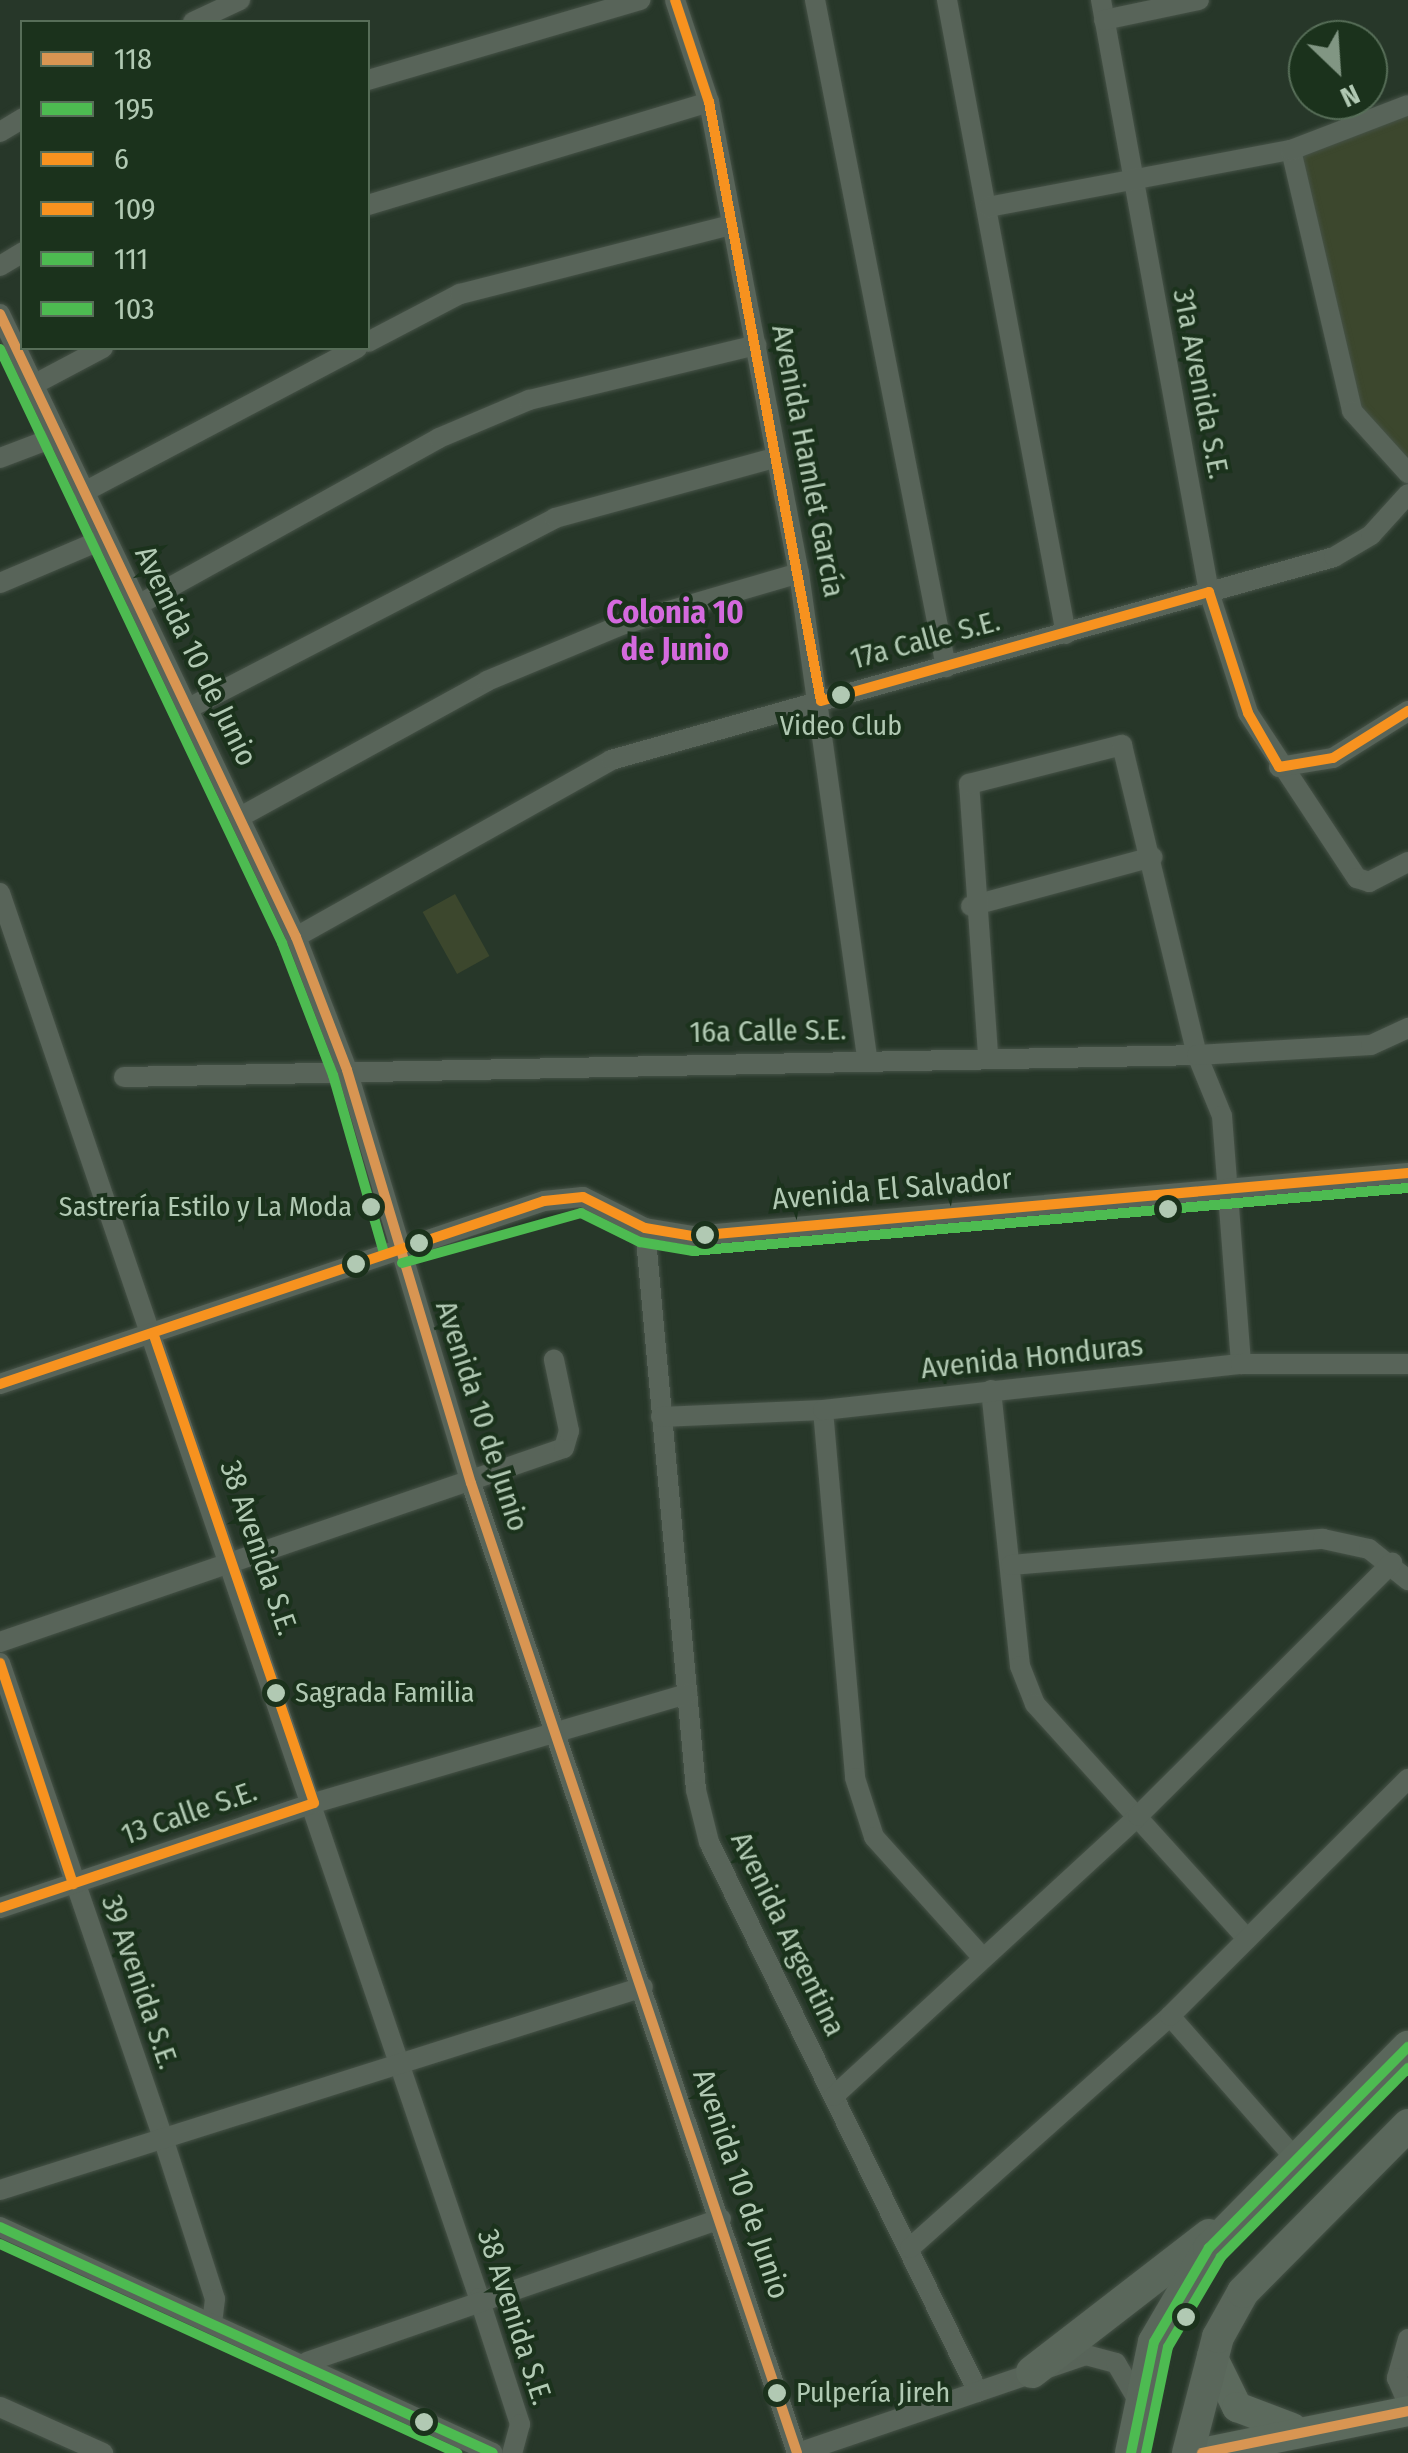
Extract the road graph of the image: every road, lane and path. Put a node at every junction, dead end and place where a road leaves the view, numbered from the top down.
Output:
1 (240, 0) edge
2 (640, 0) edge
3 (674, 0) edge
4 (815, 0) edge
5 (947, 0) edge
6 (1199, 0) edge
7 (1102, 10) edge
8 (197, 20) edge
9 (370, 79) edge
10 (708, 102) junction
11 (1408, 105) edge
12 (1291, 150) junction
13 (1132, 180) junction
14 (370, 204) edge
15 (988, 207) junction
16 (731, 226) junction
17 (3, 328) edge
18 (370, 341) edge
19 (756, 345) junction
20 (99, 350) edge
21 (353, 350) edge
22 (34, 385) junction
23 (58, 436) junction
24 (0, 458) edge
25 (775, 458) junction
26 (1408, 473) edge
27 (84, 492) junction
28 (1408, 494) edge
29 (106, 538) junction
30 (799, 573) junction
31 (0, 583) edge
32 (1209, 592) junction
33 (138, 605) junction
34 (1066, 634) junction
35 (946, 667) junction
36 (821, 701) junction
37 (188, 710) junction
38 (1408, 710) edge
39 (1279, 767) junction
40 (240, 818) junction
41 (1152, 857) junction
42 (1408, 862) edge
43 (0, 893) edge
44 (971, 906) junction
45 (296, 937) junction
46 (1408, 1028) edge
47 (988, 1054) junction
48 (1197, 1055) junction
49 (867, 1059) junction
50 (347, 1070) junction
51 (124, 1078) dead end
52 (1408, 1173) edge
53 (1228, 1188) junction
54 (644, 1228) junction
55 (398, 1250) junction
56 (154, 1335) junction
57 (554, 1360) dead end
58 (1241, 1364) junction
59 (1408, 1364) edge
60 (0, 1384) edge
61 (992, 1390) junction
62 (823, 1410) junction
63 (662, 1417) junction
64 (471, 1483) junction
65 (1392, 1563) junction
66 (233, 1564) junction
67 (1011, 1565) junction
68 (1408, 1580) edge
69 (0, 1642) edge
70 (0, 1663) edge
71 (686, 1694) junction
72 (557, 1734) junction
73 (1408, 1778) edge
74 (314, 1802) junction
75 (1138, 1816) junction
76 (73, 1884) junction
77 (0, 1908) edge
78 (1247, 1939) junction
79 (983, 1958) junction
80 (643, 1987) junction
81 (1170, 2016) junction
82 (1408, 2047) edge
83 (397, 2063) junction
84 (834, 2096) junction
85 (1408, 2125) edge
86 (163, 2138) junction
87 (1292, 2155) junction
88 (0, 2190) edge
89 (1232, 2217) junction
90 (721, 2219) junction
91 (0, 2228) edge
92 (910, 2248) junction
93 (479, 2298) junction
94 (212, 2322) junction
95 (1408, 2340) edge
96 (1212, 2356) junction
97 (307, 2362) junction
98 (1032, 2372) junction
99 (978, 2392) junction
100 (1140, 2403) junction
101 (0, 2408) edge
102 (1408, 2408) edge
103 (1300, 2430) junction
104 (74, 2447) edge
105 (103, 2453) edge
106 (493, 2453) edge
107 (512, 2453) edge
108 (797, 2453) edge
109 (1131, 2453) edge
110 (1188, 2453) edge
111 (1202, 2453) edge

1 - 8 street
2 - 9 street
3 - 10 street, Avenida Hamlet García
4 - 35 street
5 - 15 street
6 - 7 street
7 - 13 street, 31a Avenida S.E.
10 - 14 street
10 - 16 street, Avenida Hamlet García
11 - 12 street
12 - 13 street
12 - 26 street
13 - 15 street
13 - 32 street, 31a Avenida S.E.
15 - 34 street
16 - 18 street
16 - 19 street, Avenida Hamlet García
17 - 22 street, Avenida 10 de Junio
19 - 25 street, Avenida Hamlet García
19 - 33 street
20 - 22 street
21 - 27 street
22 - 23 street, Avenida 10 de Junio
23 - 24 street
23 - 27 street, Avenida 10 de Junio
25 - 30 street, Avenida Hamlet García
25 - 37 street
27 - 29 street, Avenida 10 de Junio
28 - 32 street, 17a Calle S.E.
29 - 31 street
29 - 33 street, Avenida 10 de Junio
30 - 36 street, Avenida Hamlet García
30 - 40 street
32 - 34 street, 17a Calle S.E.
32 - 39 street, 31a Avenida S.E.
33 - 37 street, Avenida 10 de Junio
34 - 35 street, 17a Calle S.E.
35 - 36 street, 17a Calle S.E.
36 - 45 street, 17a Calle S.E.
36 - 49 street, Avenida Hamlet García
37 - 40 street, Avenida 10 de Junio
38 - 39 street
39 - 42 street, 31a Avenida S.E.
40 - 45 street, Avenida 10 de Junio
41 - 44 street
41 - 44 street
41 - 48 street
43 - 56 street, 38 Avenida S.E.
44 - 47 street
45 - 50 street, Avenida 10 de Junio
46 - 48 street, 16a Calle S.E.
47 - 48 street, 16a Calle S.E.
47 - 49 street, 16a Calle S.E.
48 - 53 street
49 - 50 street, 16a Calle S.E.
50 - 51 street, 16a Calle S.E.
50 - 55 street, Avenida 10 de Junio
52 - 53 street, Avenida El Salvador
53 - 54 street, Avenida El Salvador
53 - 58 street
54 - 55 street, Avenida El Salvador
54 - 63 street, Avenida Argentina
55 - 56 street, Avenida El Salvador
55 - 64 street, Avenida 10 de Junio
56 - 60 street, Avenida El Salvador
56 - 66 street, 38 Avenida S.E.
57 - 64 street
58 - 59 street, Avenida Honduras
58 - 61 street, Avenida Honduras
61 - 62 street, Avenida Honduras
61 - 67 street
62 - 63 street, Avenida Honduras
62 - 79 street
63 - 71 street, Avenida Argentina
64 - 66 street
64 - 72 street, Avenida 10 de Junio
65 - 67 street
65 - 68 street
65 - 75 street
66 - 69 street
66 - 74 street, 38 Avenida S.E.
67 - 75 street
70 - 76 street, 39 Avenida S.E.
71 - 72 street, 13 Calle S.E.
71 - 84 street, Avenida Argentina
72 - 74 street, 13 Calle S.E.
72 - 80 street, Avenida 10 de Junio
73 - 78 street
74 - 76 street, 13 Calle S.E.
74 - 83 street, 38 Avenida S.E.
75 - 78 street
75 - 79 street
76 - 77 street, 13 Calle S.E.
76 - 86 street, 39 Avenida S.E.
78 - 81 street
79 - 84 street
80 - 83 street
80 - 90 street, Avenida 10 de Junio
81 - 87 street
81 - 92 street
82 - 87 main road
83 - 86 street
83 - 93 street, 38 Avenida S.E.
84 - 92 street, Avenida Argentina
85 - 96 main road
86 - 88 street
86 - 94 street, 39 Avenida S.E.
87 - 89 main road
89 - 98 main road
89 - 100 main road
90 - 93 street
90 - 108 street, Avenida 10 de Junio
91 - 94 street
92 - 99 street, Avenida Argentina
93 - 97 street
93 - 107 street, 38 Avenida S.E.
94 - 97 street
95 - 102 street
96 - 103 main road
96 - 110 main road
97 - 106 street
98 - 99 street
98 - 100 street
99 - 108 street
100 - 109 main road
101 - 104 street
102 - 103 main road
103 - 111 main road
104 - 105 street

